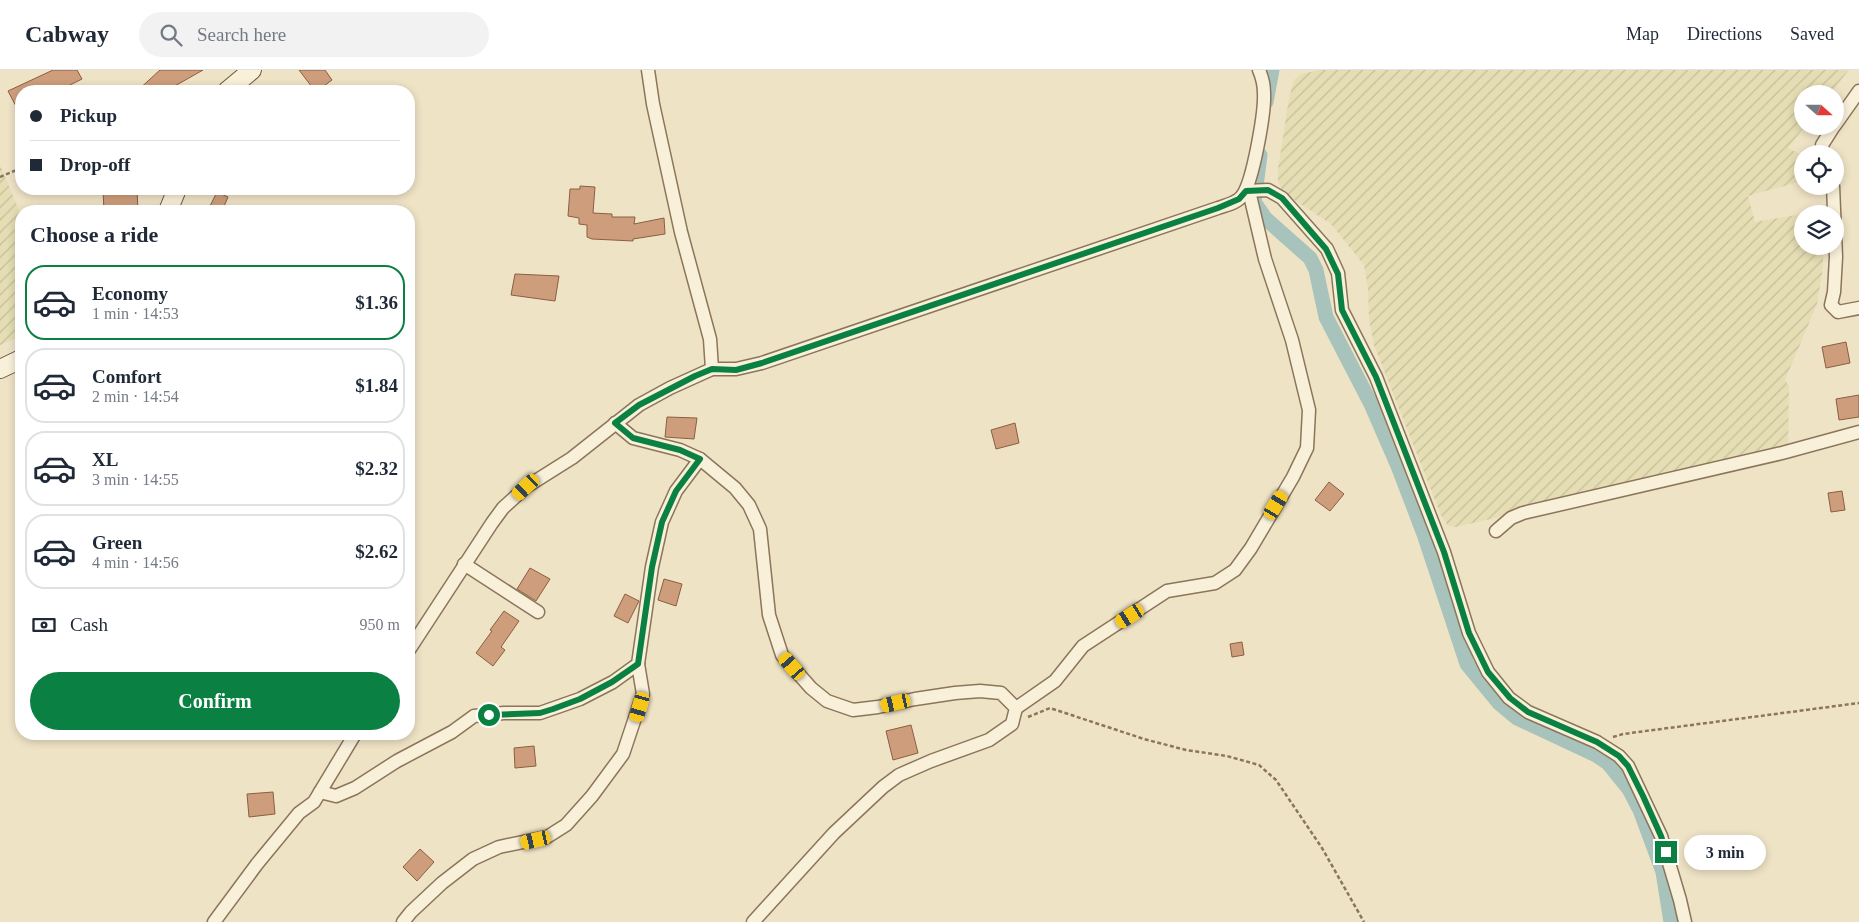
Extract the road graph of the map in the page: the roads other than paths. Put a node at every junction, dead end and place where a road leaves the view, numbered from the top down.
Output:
1 (252, 70) edge
2 (648, 70) edge
3 (1259, 70) edge
4 (234, 85) edge
5 (1859, 91) edge
6 (1844, 112) edge
7 (1250, 191) junction
8 (1833, 195) edge
9 (1859, 308) edge
10 (15, 362) edge
11 (0, 369) edge
12 (712, 369) junction
13 (615, 423) junction
14 (1859, 432) edge
15 (700, 459) junction
16 (1496, 530) dead end
17 (464, 564) junction
18 (538, 612) dead end
19 (415, 641) edge
20 (638, 664) junction
21 (1016, 708) junction
22 (351, 740) edge
23 (320, 792) junction
24 (214, 922) edge
25 (403, 922) edge
26 (753, 922) edge
27 (1684, 922) edge

1 - 4 main road
2 - 12 street
3 - 7 street
5 - 6 street
7 - 12 street
7 - 21 street
7 - 27 street
8 - 9 street
10 - 11 main road
12 - 13 street
13 - 15 street
13 - 17 street
14 - 16 street
15 - 20 street
15 - 21 street
17 - 18 street
17 - 19 street
20 - 23 street
20 - 25 street
21 - 26 street
22 - 23 street
23 - 24 street

